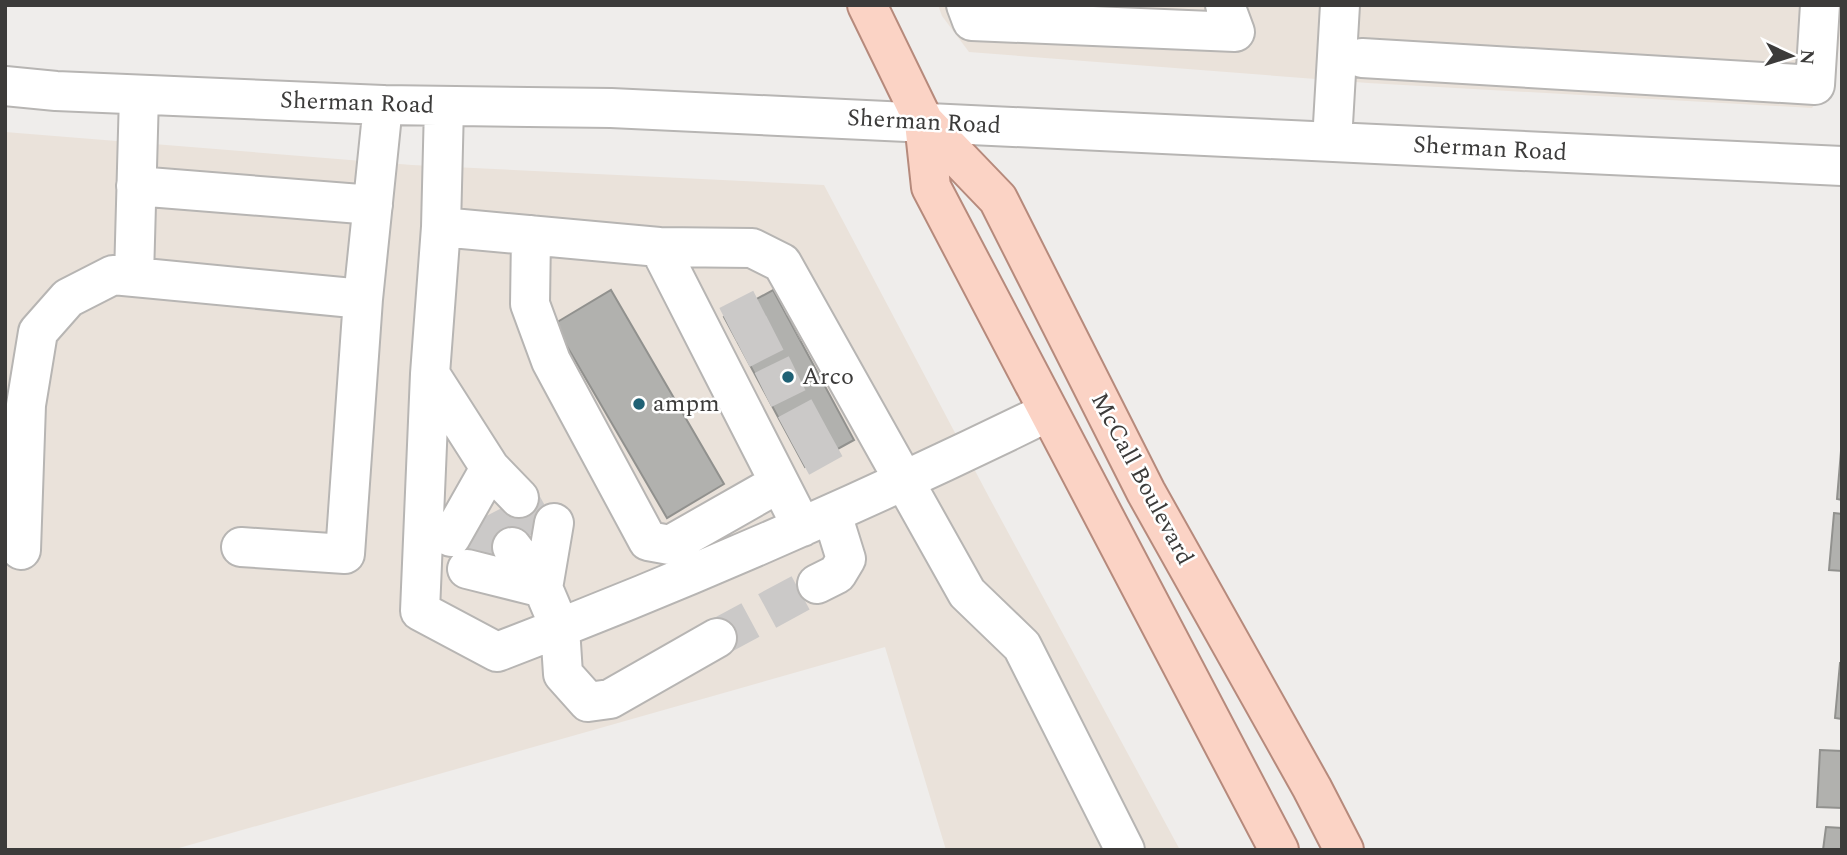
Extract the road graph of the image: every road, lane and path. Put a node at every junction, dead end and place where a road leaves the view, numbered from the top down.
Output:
1 (867, 5) edge
2 (966, 5) edge
3 (1225, 5) edge
4 (1340, 5) edge
5 (1820, 5) edge
6 (1099, 16) edge
7 (1362, 58) dead end
8 (5, 86) edge
9 (139, 95) junction
10 (383, 105) junction
11 (444, 106) junction
12 (924, 122) junction
13 (1332, 141) junction
14 (1842, 166) edge
15 (136, 186) junction
16 (373, 205) junction
17 (441, 227) junction
18 (531, 235) junction
19 (659, 247) junction
20 (134, 277) junction
21 (363, 299) junction
22 (430, 374) junction
23 (1048, 412) junction
24 (781, 459) junction
25 (490, 468) junction
26 (905, 481) junction
27 (817, 521) junction
28 (502, 530) junction
29 (242, 547) dead end
30 (21, 550) dead end
31 (817, 584) tunnel mouth
32 (543, 588) junction
33 (560, 628) junction
34 (717, 638) tunnel mouth
35 (1125, 850) edge
36 (1279, 850) edge
37 (1344, 850) edge

1 - 12 main road, McCall Boulevard
2 - 6 street
3 - 6 street
4 - 13 street
5 - 7 street
8 - 9 street, Sherman Road
9 - 10 street, Sherman Road
9 - 15 street
10 - 11 street, Sherman Road
10 - 16 street
11 - 12 street, Sherman Road
11 - 17 street
12 - 13 street, Sherman Road
12 - 23 main road, McCall Boulevard
12 - 37 main road, McCall Boulevard
13 - 14 street, Sherman Road
15 - 16 street
15 - 20 street
16 - 21 street
17 - 18 street
17 - 22 street
18 - 19 street
18 - 24 street
19 - 24 street
19 - 26 street
20 - 21 street
20 - 30 street
21 - 29 street
22 - 25 street
22 - 33 street
23 - 26 street
23 - 36 main road, McCall Boulevard
24 - 27 street
25 - 28 street
25 - 28 street
26 - 27 street
26 - 35 street
27 - 31 street
27 - 33 street
28 - 32 street
28 - 32 street
32 - 33 street
33 - 34 street

